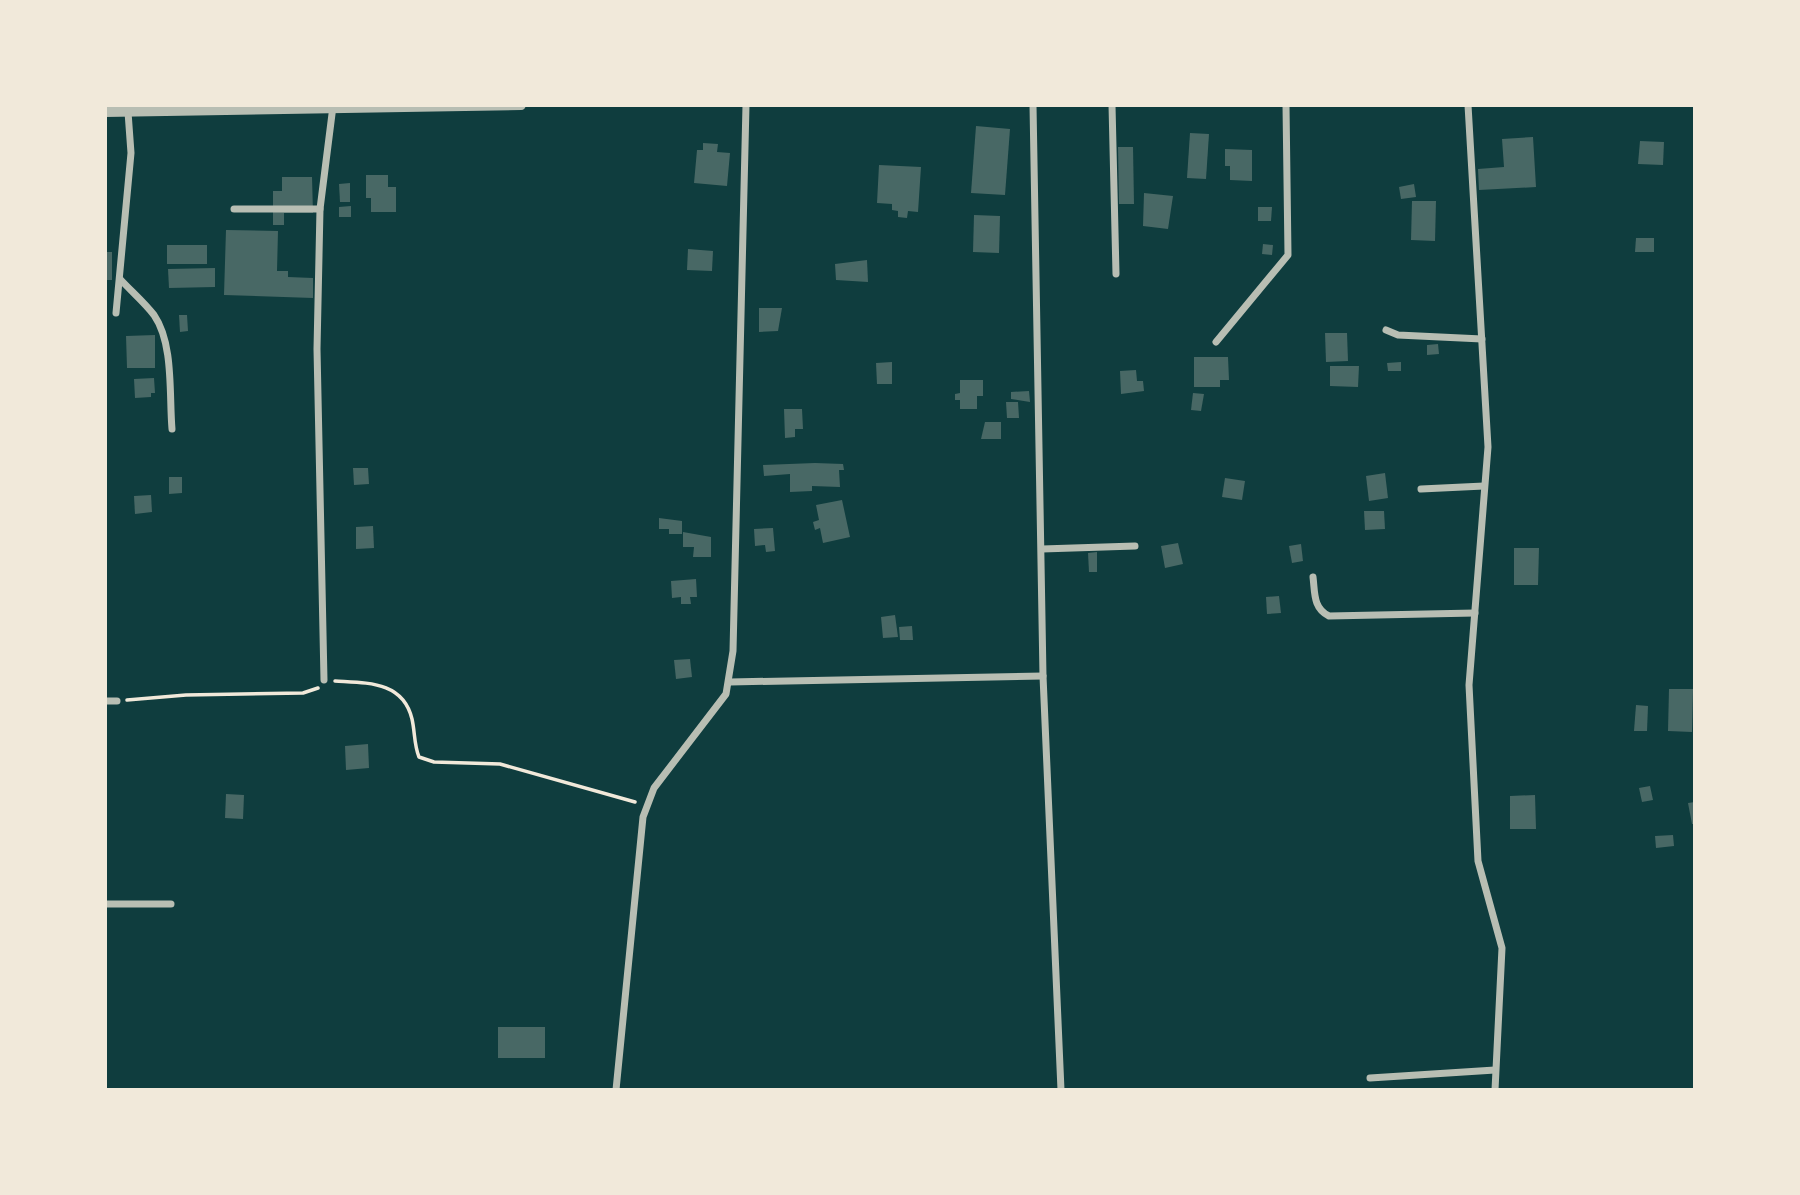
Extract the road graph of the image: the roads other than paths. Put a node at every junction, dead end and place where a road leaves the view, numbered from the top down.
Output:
1 (521, 105) edge
2 (746, 105) edge
3 (1033, 105) edge
4 (1112, 105) edge
5 (1286, 105) edge
6 (1468, 105) edge
7 (333, 106) edge
8 (105, 112) edge
9 (128, 112) junction
10 (234, 209) dead end
11 (320, 209) junction
12 (1116, 274) dead end
13 (120, 279) junction
14 (116, 313) dead end
15 (1386, 330) dead end
16 (1482, 339) junction
17 (1216, 341) dead end
18 (172, 429) dead end
19 (1484, 485) junction
20 (1421, 489) dead end
21 (1135, 546) dead end
22 (1042, 549) junction
23 (1313, 577) dead end
24 (1475, 613) junction
25 (1043, 676) junction
26 (324, 680) road end
27 (730, 682) junction
28 (105, 701) edge
29 (117, 701) road end
30 (105, 904) edge
31 (171, 904) dead end
32 (1495, 1070) junction
33 (1370, 1078) dead end
34 (616, 1090) edge
35 (1061, 1090) edge
36 (1495, 1090) edge

1 - 7 street
2 - 27 street
3 - 22 street
4 - 12 street
5 - 17 street
6 - 16 street
7 - 9 street
7 - 11 street
8 - 9 street
9 - 13 street
10 - 11 street
11 - 26 street
13 - 14 street
13 - 18 street
15 - 16 street
16 - 19 street
19 - 20 street
19 - 24 street
21 - 22 street
22 - 25 street
23 - 24 street
24 - 32 street
25 - 27 street
25 - 35 street
27 - 34 street
28 - 29 street
30 - 31 street
32 - 33 street
32 - 36 street

